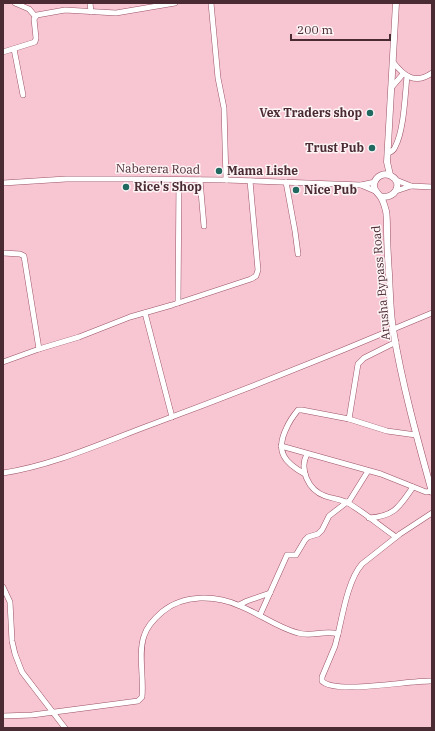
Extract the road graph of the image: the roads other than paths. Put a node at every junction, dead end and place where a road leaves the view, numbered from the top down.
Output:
1 (15, 3) edge
2 (90, 3) edge
3 (175, 3) edge
4 (212, 3) edge
5 (396, 3) edge
6 (152, 5) edge
7 (91, 12) junction
8 (35, 16) junction
9 (14, 48) junction
10 (3, 52) edge
11 (393, 62) junction
12 (432, 73) edge
13 (405, 75) junction
14 (391, 88) junction
15 (22, 95) dead end
16 (388, 153) junction
17 (387, 162) junction
18 (379, 176) junction
19 (390, 176) junction
20 (179, 180) junction
21 (200, 180) junction
22 (226, 180) junction
23 (396, 180) junction
24 (250, 181) junction
25 (286, 182) junction
26 (375, 182) junction
27 (3, 183) edge
28 (361, 185) junction
29 (411, 186) junction
30 (432, 187) edge
31 (375, 190) junction
32 (396, 191) junction
33 (380, 196) junction
34 (391, 196) junction
35 (386, 212) junction
36 (204, 226) dead end
37 (3, 253) edge
38 (298, 254) dead end
39 (178, 303) junction
40 (432, 312) edge
41 (145, 313) junction
42 (393, 329) junction
43 (396, 342) junction
44 (39, 349) junction
45 (3, 362) edge
46 (172, 417) junction
47 (349, 419) junction
48 (416, 435) junction
49 (281, 446) junction
50 (307, 454) junction
51 (368, 471) junction
52 (3, 473) edge
53 (305, 474) junction
54 (413, 487) junction
55 (432, 492) edge
56 (348, 503) junction
57 (432, 513) edge
58 (369, 518) junction
59 (396, 537) junction
60 (3, 587) edge
61 (270, 594) junction
62 (239, 605) junction
63 (260, 615) junction
64 (338, 634) junction
65 (432, 681) edge
66 (53, 712) junction
67 (3, 716) edge
68 (65, 728) edge

1 - 8 street
2 - 7 street
3 - 6 street
4 - 22 street
5 - 11 main road
6 - 7 street
7 - 8 street
8 - 9 street
9 - 10 street
9 - 15 street
11 - 13 street
11 - 14 main road
12 - 13 street
13 - 14 street
13 - 16 street
14 - 16 main road
16 - 17 main road
17 - 18 main road
17 - 19 main road
18 - 19 main road
18 - 26 main road
19 - 23 main road
20 - 21 street, Naberera Road
20 - 27 street, Naberera Road
20 - 39 street
21 - 22 street, Naberera Road
21 - 36 street
22 - 24 street, Naberera Road
23 - 29 street
23 - 32 main road
24 - 25 street, Naberera Road
24 - 39 street
25 - 28 street, Naberera Road
25 - 38 street
26 - 28 street, Naberera Road
26 - 31 main road
28 - 31 street, Naberera Road
29 - 30 street
29 - 32 street
31 - 33 main road, Arusha Bypass Road
32 - 34 main road, Arusha Bypass Road
33 - 34 main road
33 - 35 main road, Arusha Bypass Road
34 - 35 main road, Arusha Bypass Road
35 - 42 main road, Arusha Bypass Road
37 - 44 street
39 - 41 street
40 - 42 street
41 - 44 street
41 - 46 street
42 - 43 main road, Arusha Bypass Road
42 - 46 street
43 - 47 street
43 - 48 main road, Arusha Bypass Road
44 - 45 street
46 - 52 street
47 - 48 street
47 - 49 street
48 - 55 main road, Arusha Bypass Road
49 - 50 street
49 - 53 street
50 - 51 street
50 - 53 street
51 - 54 street
51 - 56 street
53 - 56 street
54 - 55 street
54 - 58 street
56 - 58 street
56 - 61 street
57 - 59 street
58 - 59 street
59 - 64 street
60 - 66 street
61 - 62 street
61 - 63 street
62 - 63 street
62 - 66 street
63 - 64 street
64 - 65 street
66 - 67 street
66 - 68 street

